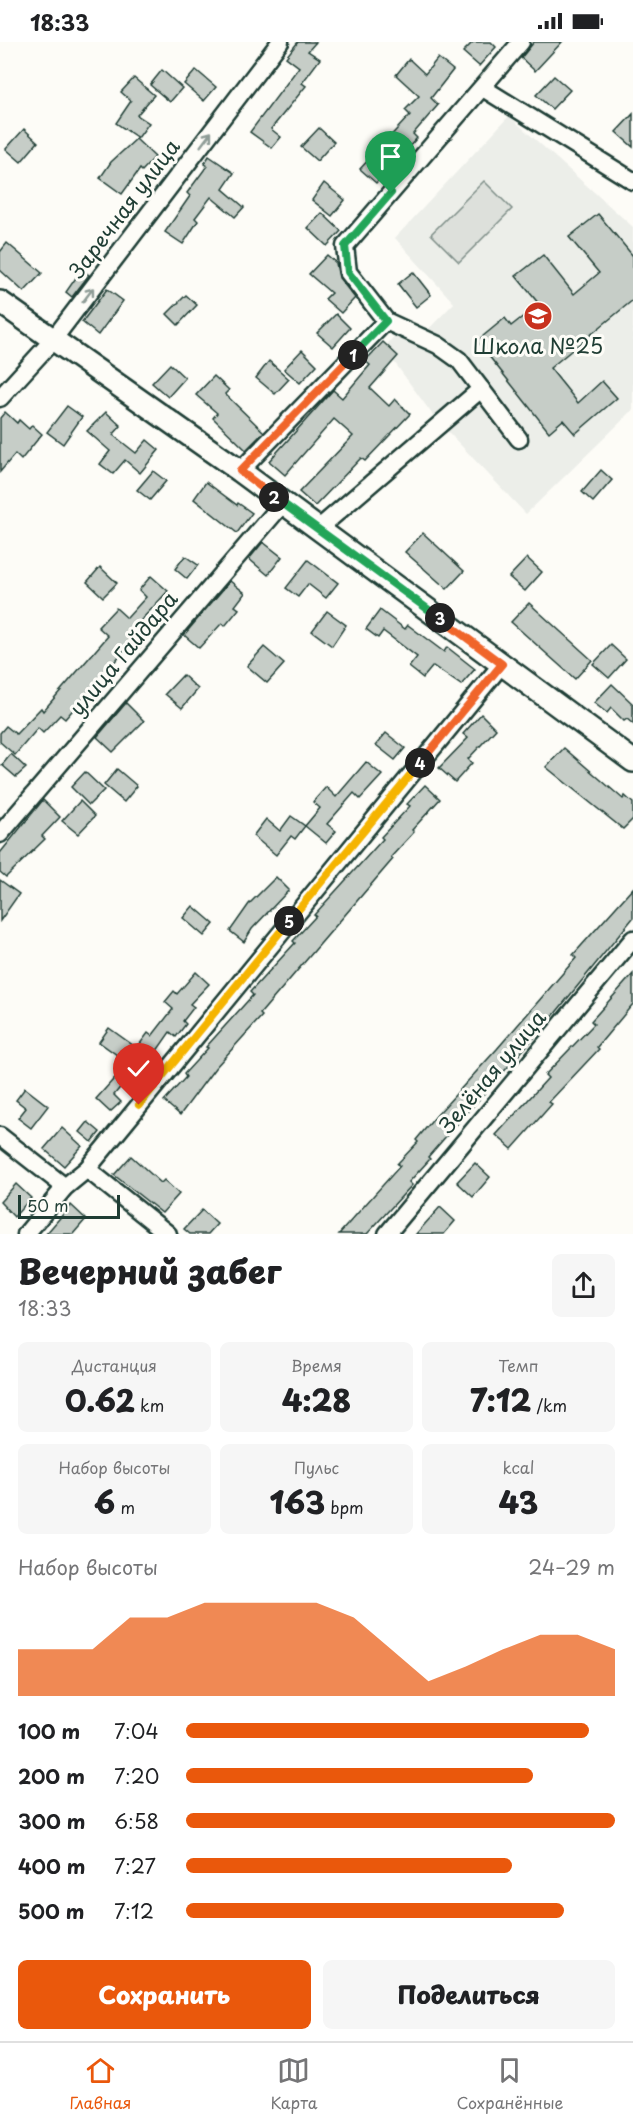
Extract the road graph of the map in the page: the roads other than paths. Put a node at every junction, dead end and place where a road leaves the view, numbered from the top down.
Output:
1 (280, 42) edge
2 (521, 42) edge
3 (483, 88) junction
4 (633, 181) edge
5 (0, 302) edge
6 (386, 321) junction
7 (52, 341) junction
8 (481, 389) junction
9 (0, 398) edge
10 (519, 439) dead end
11 (240, 471) junction
12 (282, 503) junction
13 (318, 528) junction
14 (502, 664) junction
15 (633, 761) edge
16 (0, 834) edge
17 (633, 939) edge
18 (0, 1136) edge
19 (87, 1169) junction
20 (65, 1187) junction
21 (26, 1234) edge
22 (168, 1234) edge
23 (387, 1234) edge

7 -> 1 street, Заречная улица
2 - 3 street
3 - 4 street
3 - 6 street
5 - 7 main road
6 - 8 street
6 - 11 street
7 - 9 street, Заречная улица
7 - 11 main road
8 - 10 street
8 - 13 street
11 - 12 main road
12 - 13 main road
12 - 16 street, улица Гайдара
13 - 14 main road
14 - 15 main road
14 - 19 street
17 - 23 street, Зелёная улица
18 - 20 street
19 - 20 street
19 - 22 street
20 - 21 street

